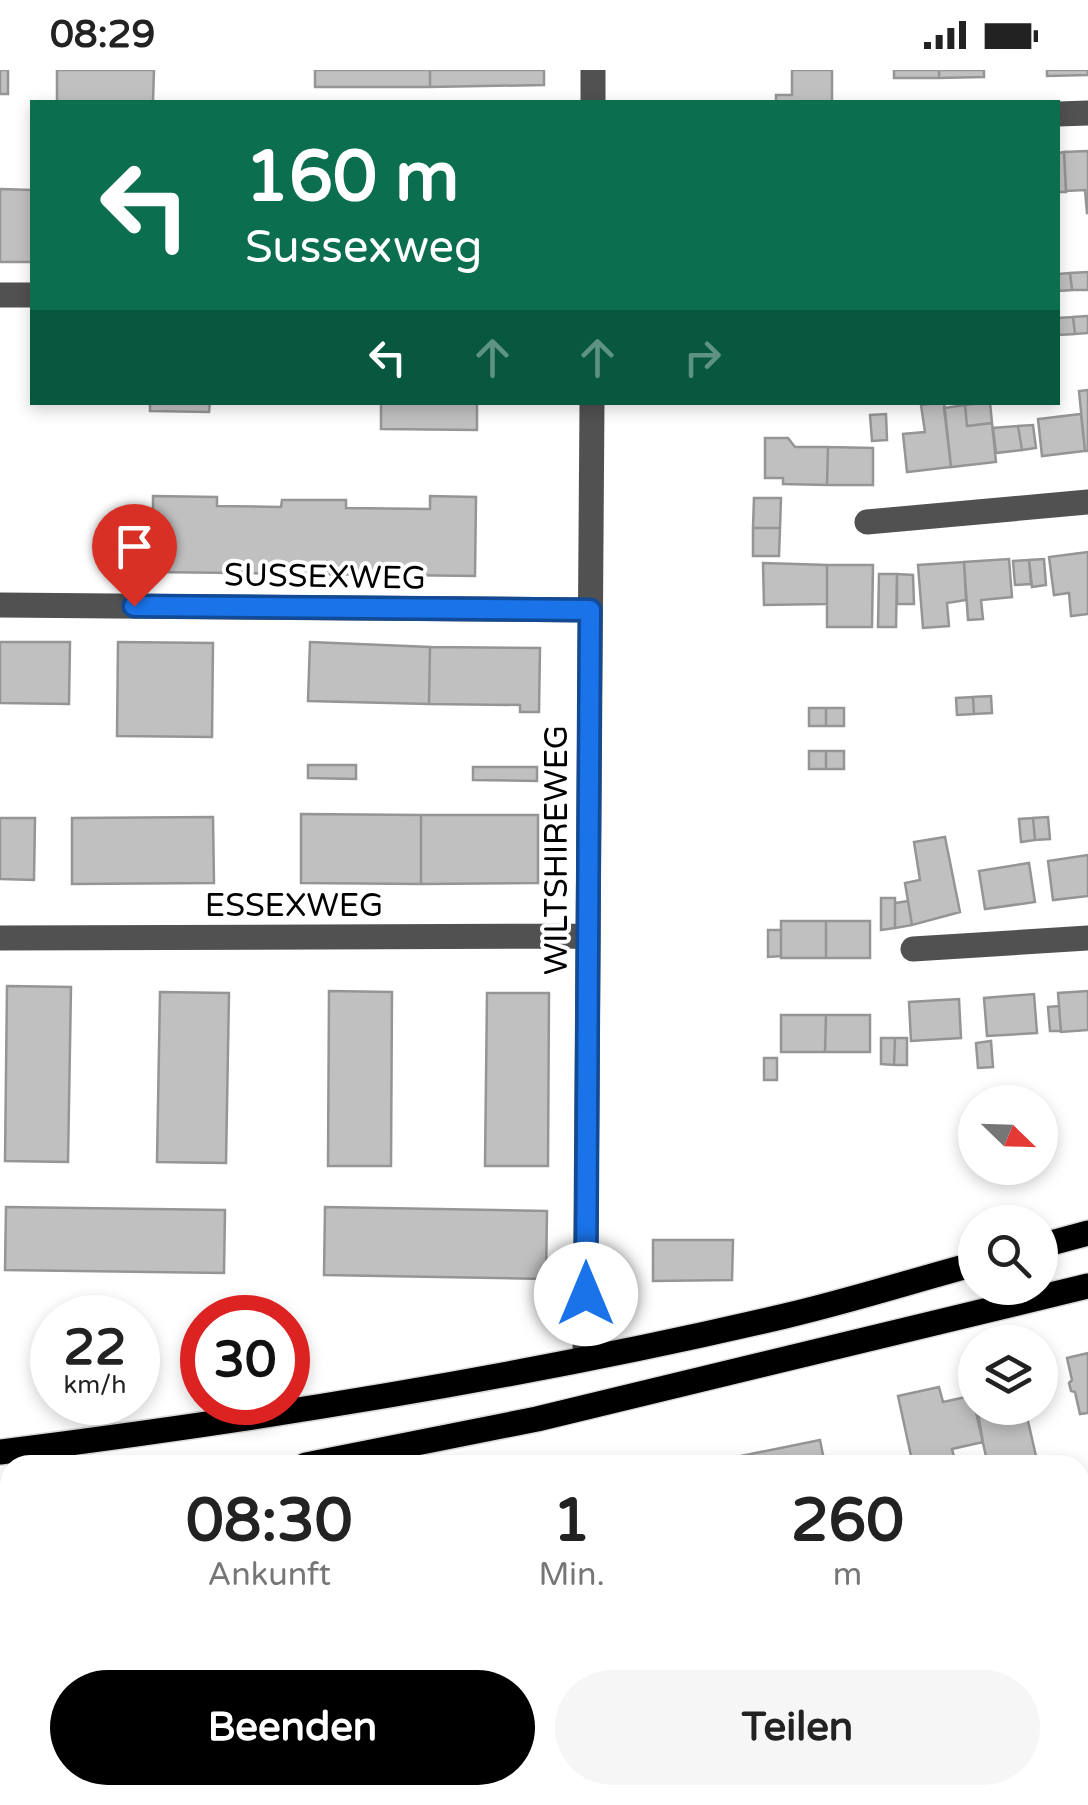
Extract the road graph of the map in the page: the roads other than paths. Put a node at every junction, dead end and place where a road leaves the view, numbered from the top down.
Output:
1 (594, 70) edge
2 (594, 100) edge
3 (1088, 113) edge
4 (1060, 114) edge
5 (0, 295) edge
6 (30, 295) edge
7 (592, 405) edge
8 (1088, 502) edge
9 (866, 522) dead end
10 (0, 605) edge
11 (590, 610) junction
12 (588, 936) junction
13 (0, 938) edge
14 (1088, 938) edge
15 (913, 949) dead end
16 (1088, 1233) edge
17 (1058, 1241) edge
18 (958, 1269) edge
19 (1088, 1286) edge
20 (584, 1358) junction
21 (0, 1452) edge
22 (356, 1455) edge

1 - 2 street
3 - 4 street
5 - 6 street
7 - 11 street, WILTSHIREWEG
8 - 9 street
10 - 11 street, SUSSEXWEG
11 - 12 street, WILTSHIREWEG
12 - 13 street, ESSEXWEG
12 - 20 street, WILTSHIREWEG
14 - 15 street
16 - 17 main road
18 - 20 main road
19 - 22 main road
20 - 21 main road

